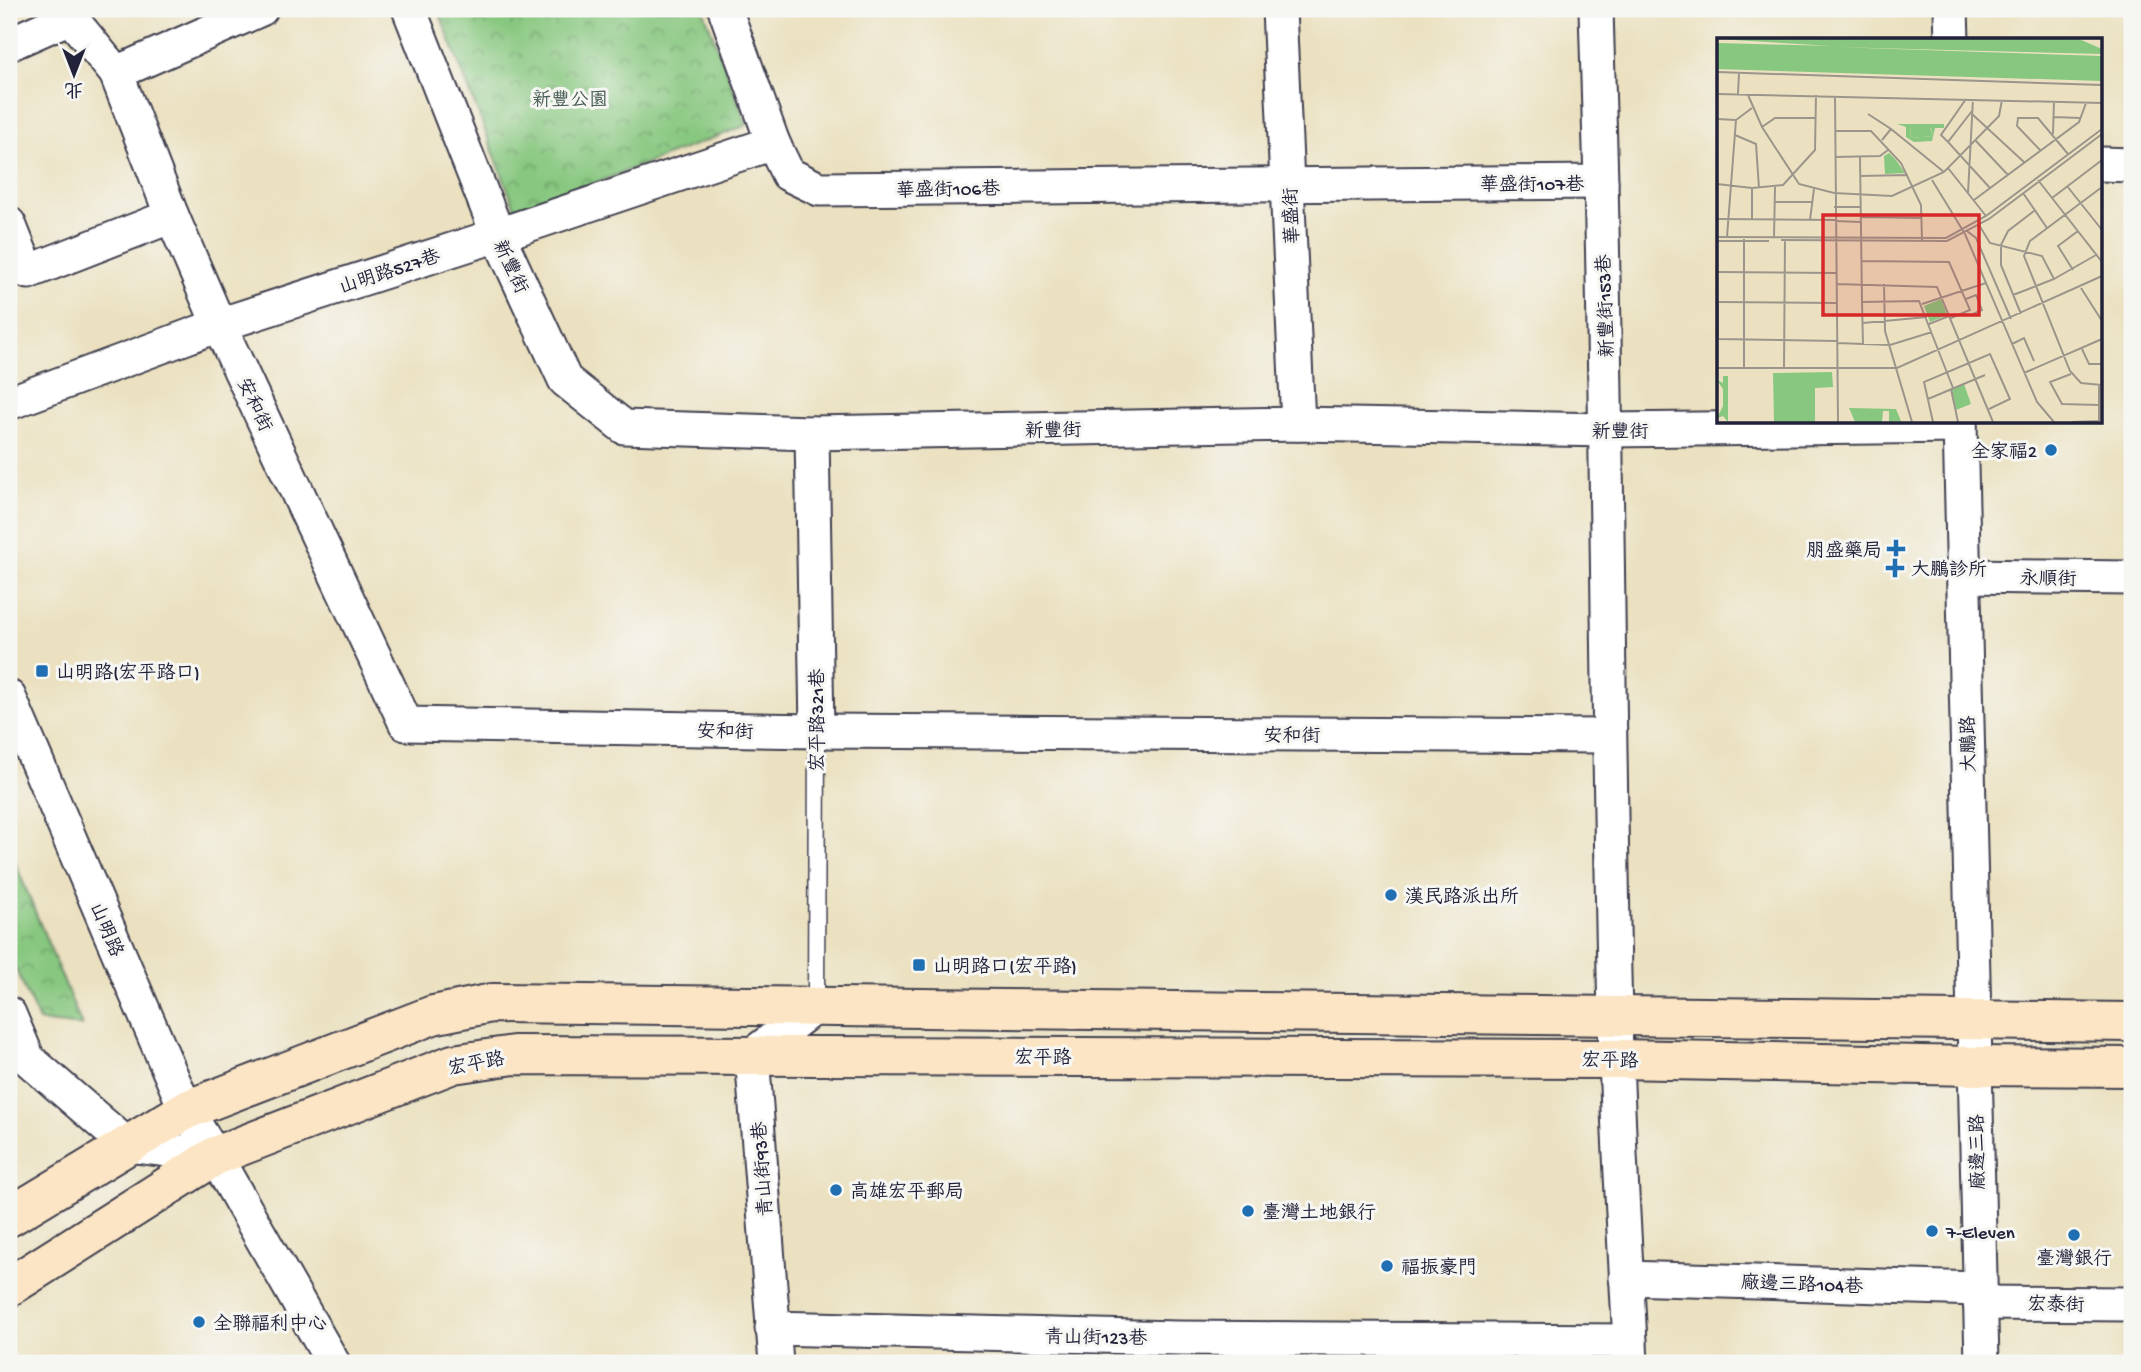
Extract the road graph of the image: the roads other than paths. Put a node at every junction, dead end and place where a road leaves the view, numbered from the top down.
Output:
1 (261, 9) edge
2 (409, 9) edge
3 (724, 9) edge
4 (1279, 9) edge
5 (1596, 9) edge
6 (1951, 9) edge
7 (68, 13) edge
8 (1952, 38) edge
9 (9, 44) edge
10 (117, 73) junction
11 (772, 143) junction
12 (2102, 164) edge
13 (2132, 165) edge
14 (1601, 182) junction
15 (1289, 184) junction
16 (172, 216) junction
17 (498, 235) junction
18 (11, 237) edge
19 (219, 325) junction
20 (9, 403) edge
21 (1298, 424) junction
22 (1960, 424) edge
23 (1607, 430) junction
24 (812, 433) junction
25 (1964, 576) junction
26 (2132, 578) edge
27 (9, 697) edge
28 (817, 731) junction
29 (1609, 736) junction
30 (816, 1006) junction
31 (9, 1014) edge
32 (1615, 1014) junction
33 (1973, 1021) junction
34 (2132, 1022) edge
35 (752, 1055) junction
36 (1616, 1059) junction
37 (1974, 1066) junction
38 (2132, 1067) edge
39 (186, 1110) junction
40 (127, 1145) junction
41 (215, 1156) junction
42 (9, 1217) edge
43 (1626, 1278) junction
44 (9, 1287) edge
45 (1979, 1296) junction
46 (2132, 1304) edge
47 (772, 1328) junction
48 (1631, 1352) edge
49 (333, 1363) edge
50 (776, 1363) edge
51 (1982, 1363) edge

1 - 10 street
2 - 17 street, 新豐街
3 - 11 street, 華盛街106巷
4 - 15 street, 華盛街
5 - 14 street, 華盛街107巷
6 - 8 street
7 - 9 street
7 - 10 street, 安和街
10 - 16 street, 安和街
11 - 15 street, 華盛街106巷
11 - 17 street, 山明路527巷
12 - 13 street
14 - 15 street, 華盛街107巷
14 - 23 street, 新豐街153巷
15 - 21 street, 華盛街
16 - 18 street
16 - 19 street, 安和街
17 - 19 street, 山明路527巷
17 - 24 street, 新豐街
19 - 20 street, 山明路527巷
19 - 28 street, 安和街
21 - 23 street, 新豐街
21 - 24 street, 新豐街
22 - 23 street, 新豐街
22 - 25 street, 大鵬路
23 - 29 street
24 - 28 street, 宏平路321巷
25 - 26 street, 永順街
25 - 33 street, 大鵬路
27 - 39 street, 山明路
28 - 29 street, 安和街
28 - 30 lane, 宏平路321巷
29 - 32 street, 青山街123巷
30 - 32 street
30 - 35 street
30 - 39 street
31 - 40 street
32 - 33 street
32 - 36 street, 青山街123巷
33 - 34 street
33 - 37 street, 大鵬路
35 - 36 street, 宏平路
35 - 41 street, 宏平路
35 - 47 street, 青山街93巷
36 - 37 street, 宏平路
36 - 43 street, 青山街123巷
37 - 38 street, 宏平路
37 - 45 street, 廠邊三路
39 - 40 street
39 - 41 street, 山明路
40 - 41 street
40 - 42 street
41 - 44 street, 宏平路
41 - 49 street, 山明路
43 - 45 street, 廠邊三路104巷
43 - 48 street, 青山街123巷
45 - 46 street, 宏泰街
45 - 51 street, 廠邊三路
47 - 48 street, 青山街123巷
47 - 50 street, 青山街93巷

